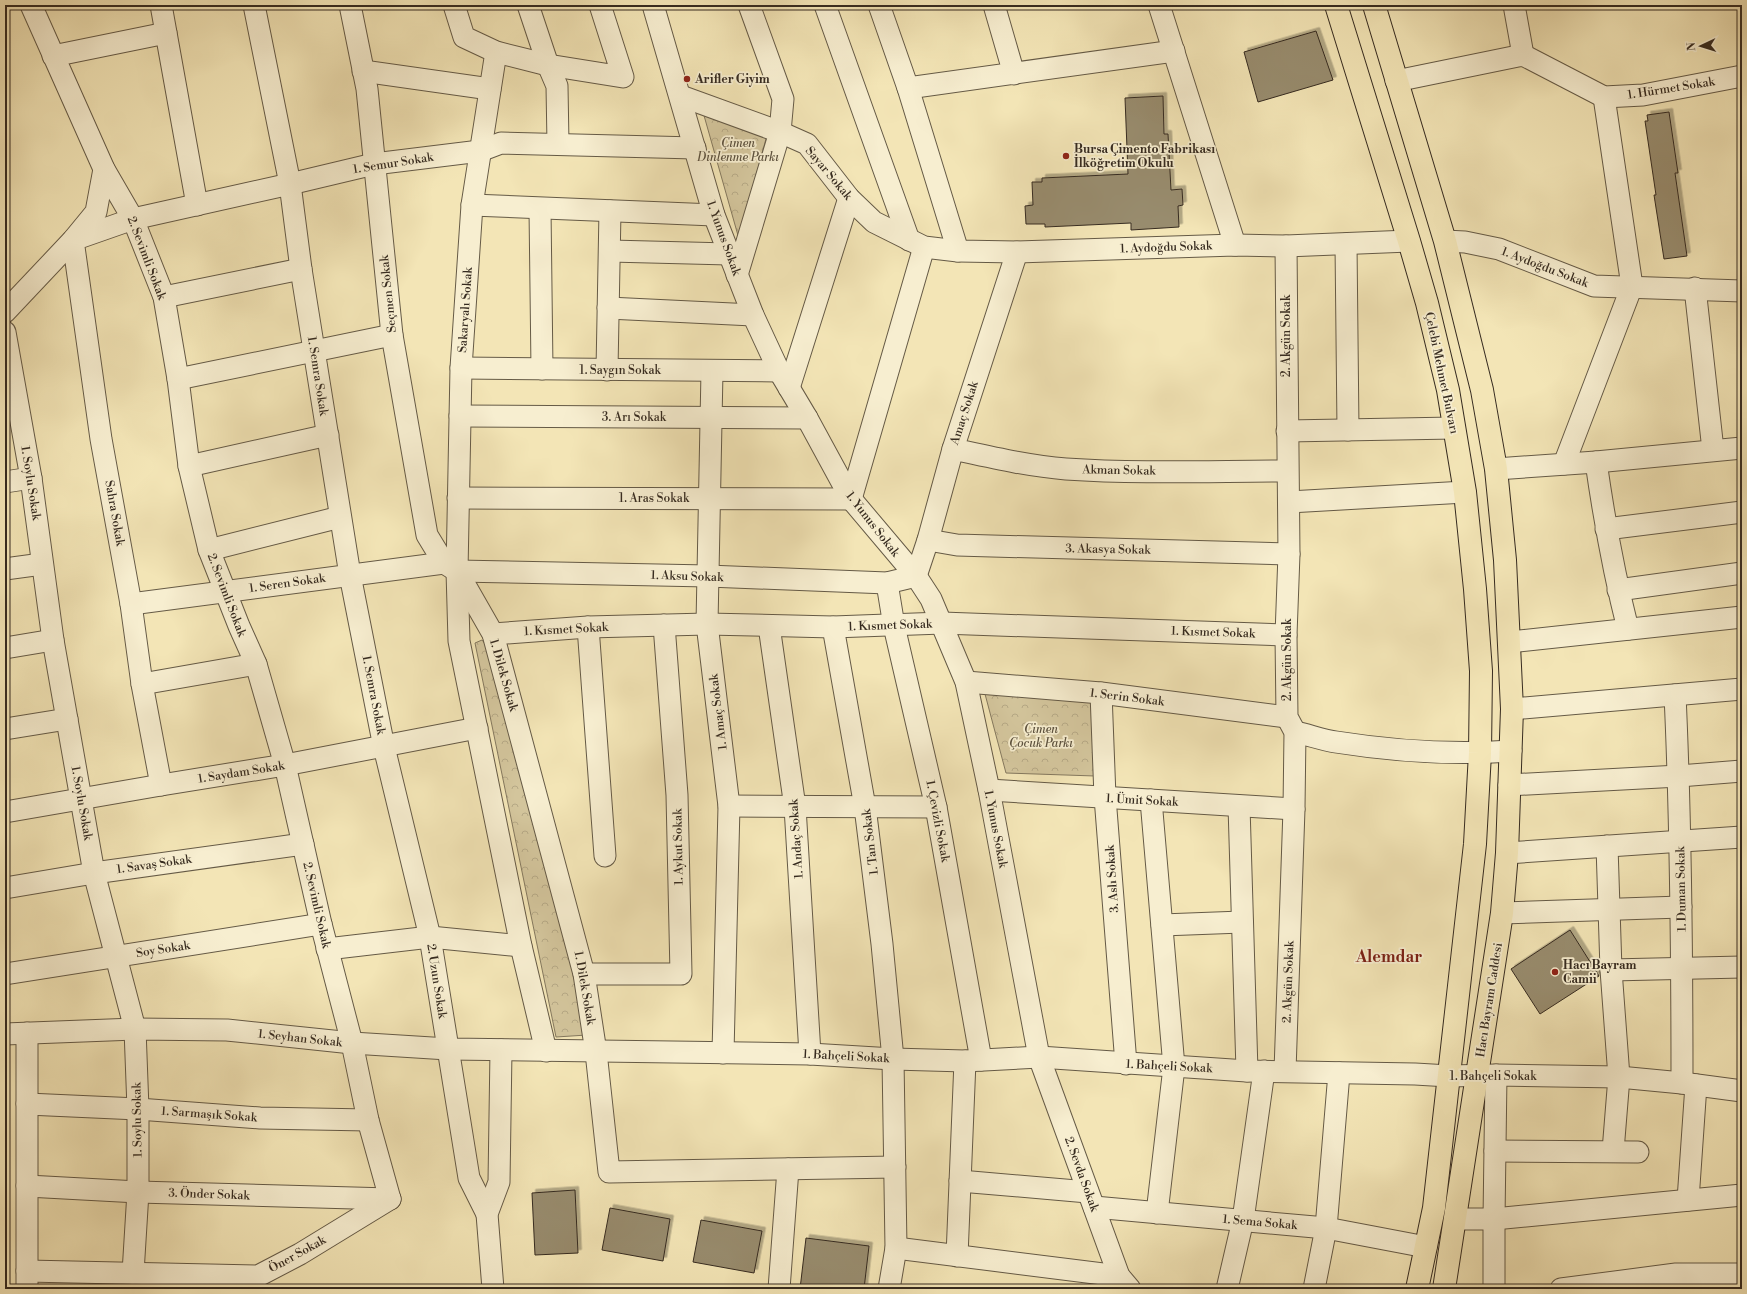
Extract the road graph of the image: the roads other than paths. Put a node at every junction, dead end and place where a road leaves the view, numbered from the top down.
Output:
1 (31, 5) edge
2 (162, 5) edge
3 (254, 5) edge
4 (350, 5) edge
5 (454, 5) edge
6 (528, 5) edge
7 (600, 5) edge
8 (653, 5) edge
9 (748, 5) edge
10 (825, 5) edge
11 (878, 5) edge
12 (994, 5) edge
13 (1159, 5) edge
14 (1336, 5) edge
15 (1374, 5) edge
16 (1514, 5) edge
17 (166, 33) junction
18 (1174, 51) junction
19 (496, 52) junction
20 (1523, 55) junction
21 (53, 56) junction
22 (548, 65) junction
23 (363, 71) junction
24 (1014, 74) junction
25 (1742, 76) edge
26 (1396, 81) junction
27 (908, 88) junction
28 (490, 89) junction
29 (681, 96) junction
30 (1604, 97) junction
31 (780, 132) junction
32 (558, 144) junction
33 (695, 148) junction
34 (480, 151) junction
35 (374, 164) junction
36 (104, 169) junction
37 (290, 184) junction
38 (849, 198) junction
39 (197, 205) junction
40 (472, 205) junction
41 (540, 209) junction
42 (610, 211) junction
43 (714, 215) junction
44 (133, 219) junction
45 (73, 240) junction
46 (1409, 241) junction
47 (1445, 241) junction
48 (916, 244) junction
49 (1346, 244) junction
50 (1235, 245) junction
51 (1286, 246) junction
52 (610, 250) junction
53 (958, 251) junction
54 (1017, 252) junction
55 (729, 254) junction
56 (301, 269) junction
57 (737, 275) junction
58 (1632, 286) junction
59 (1695, 288) junction
60 (1742, 291) edge
61 (164, 297) junction
62 (608, 308) junction
63 (5, 312) edge
64 (754, 315) junction
65 (5, 332) edge
66 (392, 336) junction
67 (314, 352) junction
68 (461, 368) junction
69 (542, 370) junction
70 (607, 370) junction
71 (712, 371) junction
72 (178, 379) junction
73 (784, 380) junction
74 (460, 416) junction
75 (712, 418) junction
76 (807, 418) junction
77 (1454, 428) junction
78 (1348, 430) junction
79 (1287, 431) junction
80 (328, 435) junction
81 (1742, 448) edge
82 (953, 449) junction
83 (1713, 450) junction
84 (1596, 462) junction
85 (1564, 464) junction
86 (189, 466) junction
87 (1496, 469) junction
88 (1287, 471) junction
89 (31, 478) junction
90 (5, 482) edge
91 (1465, 492) junction
92 (458, 498) junction
93 (710, 498) junction
94 (851, 499) junction
95 (1289, 502) junction
96 (1742, 512) edge
97 (340, 517) junction
98 (1606, 529) junction
99 (928, 540) junction
100 (209, 550) junction
101 (1289, 554) junction
102 (42, 564) junction
103 (450, 567) junction
104 (5, 569) edge
105 (1742, 573) edge
106 (350, 575) junction
107 (708, 576) junction
108 (916, 576) junction
109 (887, 584) junction
110 (1618, 590) junction
111 (226, 591) junction
112 (131, 604) junction
113 (1742, 617) edge
114 (942, 623) junction
115 (707, 624) junction
116 (664, 625) junction
117 (769, 626) junction
118 (894, 626) junction
119 (588, 627) junction
120 (833, 627) junction
121 (1628, 629) junction
122 (493, 634) junction
123 (1286, 635) junction
124 (53, 640) junction
125 (1510, 642) junction
126 (5, 648) edge
127 (256, 664) junction
128 (966, 682) junction
129 (142, 684) junction
130 (1742, 689) edge
131 (1101, 693) junction
132 (1675, 694) junction
133 (1512, 709) junction
134 (67, 719) junction
135 (1291, 725) junction
136 (477, 728) junction
137 (5, 729) edge
138 (384, 747) junction
139 (1511, 751) junction
140 (1480, 753) junction
141 (285, 766) junction
142 (1742, 770) edge
143 (1679, 776) junction
144 (161, 785) junction
145 (1509, 785) junction
146 (989, 790) junction
147 (1105, 797) junction
148 (82, 799) junction
149 (1151, 800) junction
150 (729, 806) junction
151 (795, 806) junction
152 (1239, 806) junction
153 (866, 807) junction
154 (936, 807) junction
155 (1294, 809) junction
156 (5, 812) edge
157 (1742, 837) edge
158 (1680, 841) junction
159 (303, 844) junction
160 (1608, 846) junction
161 (1507, 853) junction
162 (605, 856) dead end
163 (94, 873) junction
164 (5, 888) edge
165 (1681, 907) junction
166 (1609, 910) junction
167 (1502, 913) junction
168 (1242, 922) junction
169 (321, 924) junction
170 (1162, 925) junction
171 (430, 937) junction
172 (521, 946) junction
173 (327, 949) junction
174 (116, 956) junction
175 (1742, 967) edge
176 (1682, 968) junction
177 (1611, 970) junction
178 (5, 974) edge
179 (584, 974) junction
180 (135, 1029) junction
181 (27, 1033) junction
182 (5, 1034) edge
183 (352, 1043) junction
184 (448, 1049) junction
185 (501, 1050) junction
186 (546, 1051) junction
187 (596, 1052) junction
188 (723, 1053) junction
189 (810, 1054) junction
190 (1039, 1057) junction
191 (893, 1059) junction
192 (973, 1061) junction
193 (1126, 1064) junction
194 (1174, 1066) junction
195 (1255, 1071) junction
196 (1285, 1071) junction
197 (1339, 1073) junction
198 (1487, 1075) junction
199 (1449, 1076) junction
200 (1619, 1077) junction
201 (1689, 1084) junction
202 (1742, 1091) edge
203 (27, 1104) junction
204 (138, 1108) junction
205 (368, 1120) junction
206 (1495, 1151) junction
207 (1613, 1151) junction
208 (1638, 1152) dead end
209 (895, 1167) junction
210 (788, 1169) junction
211 (960, 1181) junction
212 (27, 1186) junction
213 (138, 1192) junction
214 (1742, 1195) edge
215 (390, 1199) junction
216 (1091, 1200) junction
217 (1688, 1200) junction
218 (1157, 1213) junction
219 (487, 1214) junction
220 (1455, 1219) junction
221 (1494, 1219) junction
222 (1243, 1220) junction
223 (1326, 1228) junction
224 (1426, 1247) junction
225 (896, 1248) junction
226 (957, 1256) junction
227 (133, 1273) junction
228 (1742, 1274) edge
229 (258, 1276) junction
230 (27, 1280) edge
231 (1676, 1281) edge
232 (1640, 1284) edge
233 (1120, 1285) edge
234 (242, 1289) edge
235 (493, 1289) edge
236 (779, 1289) edge
237 (889, 1289) edge
238 (1227, 1289) edge
239 (1314, 1289) edge
240 (1416, 1289) edge
241 (1444, 1289) edge
242 (1494, 1289) edge
243 (1565, 1289) edge

1 - 21 street, 2. Sevimli Sokak
2 - 17 street
3 - 37 street, 1. Semra Sokak
4 - 23 street, Seçmen Sokak
5 - 19 street
6 - 22 street
7 - 22 street
8 - 29 street, 1. Yunus Sokak
9 - 31 street
10 - 48 street
11 - 27 street
12 - 24 street
13 - 18 street
14 - 46 main road, Çelebi Mehmet Bulvarı
15 - 26 main road
16 - 20 street
17 - 21 street
17 - 39 street
18 - 24 street
18 - 50 street
19 - 22 street
19 - 28 street, Sakaryalı Sokak
20 - 26 street
20 - 30 street
21 - 36 street, 2. Sevimli Sokak
22 - 32 street
23 - 28 street
23 - 35 street, Seçmen Sokak
24 - 27 street
25 - 30 street, 1. Hürmet Sokak
26 - 47 main road
27 - 53 street
28 - 34 street, Sakaryalı Sokak
29 - 31 street, Sayar Sokak
29 - 33 street, 1. Yunus Sokak
30 - 58 street
31 - 38 street, Sayar Sokak
31 - 57 street
32 - 33 street, 1. Semur Sokak
32 - 34 street, 1. Semur Sokak
33 - 43 street, 1. Yunus Sokak
34 - 35 street, 1. Semur Sokak
34 - 40 street, Sakaryalı Sokak
35 - 37 street, 1. Semur Sokak
35 - 66 street, Seçmen Sokak
36 - 44 street, 2. Sevimli Sokak
36 - 45 street
37 - 39 street, 1. Semur Sokak
37 - 56 street, 1. Semra Sokak
38 - 48 street, Sayar Sokak
38 - 73 street
39 - 44 street, 1. Semur Sokak
40 - 41 street
40 - 68 street, Sakaryalı Sokak
41 - 42 street
41 - 69 street
42 - 43 street
42 - 52 street
43 - 55 street, 1. Yunus Sokak
44 - 45 street, 1. Semur Sokak
44 - 61 street, 2. Sevimli Sokak
45 - 63 street
45 - 112 street, Sahra Sokak
46 - 49 street, 1. Aydoğdu Sokak
46 - 77 main road, Çelebi Mehmet Bulvarı
47 - 58 street, 1. Aydoğdu Sokak
47 - 87 main road
48 - 53 street, 1. Aydoğdu Sokak
48 - 94 street
49 - 51 street, 1. Aydoğdu Sokak
49 - 78 street
50 - 51 street, 1. Aydoğdu Sokak
50 - 54 street, 1. Aydoğdu Sokak
51 - 79 street, 2. Akgün Sokak
52 - 55 street
52 - 62 street
53 - 54 street, 1. Aydoğdu Sokak
54 - 82 street, Amaç Sokak
55 - 57 street, 1. Yunus Sokak
56 - 61 street
56 - 67 street, 1. Semra Sokak
57 - 64 street, 1. Yunus Sokak
58 - 59 street, 1. Aydoğdu Sokak
58 - 85 street
59 - 60 street, 1. Aydoğdu Sokak
59 - 83 street
61 - 72 street, 2. Sevimli Sokak
62 - 64 street
62 - 70 street
64 - 73 street, 1. Yunus Sokak
65 - 89 street, 1. Soylu Sokak
66 - 67 street
66 - 103 street, Seçmen Sokak
67 - 72 street
67 - 80 street, 1. Semra Sokak
68 - 69 street, 1. Saygın Sokak
68 - 74 street, Sakaryalı Sokak
69 - 70 street, 1. Saygın Sokak
70 - 71 street, 1. Saygın Sokak
71 - 73 street, 1. Saygın Sokak
71 - 75 street, 1. Amaç Sokak
72 - 86 street, 2. Sevimli Sokak
73 - 76 street, 1. Yunus Sokak
74 - 75 street, 3. Arı Sokak
74 - 92 street, Sakaryalı Sokak
75 - 76 street, 3. Arı Sokak
75 - 93 street, 1. Amaç Sokak
76 - 94 street, 1. Yunus Sokak
77 - 78 street
77 - 91 main road, Çelebi Mehmet Bulvarı
78 - 79 street
79 - 88 street, 2. Akgün Sokak
80 - 86 street
80 - 97 street, 1. Semra Sokak
81 - 83 street
82 - 88 street, Akman Sokak
82 - 99 street, Amaç Sokak
83 - 84 street
84 - 85 street
84 - 98 street
85 - 87 street
86 - 100 street, 2. Sevimli Sokak
87 - 125 main road
88 - 95 street, 2. Akgün Sokak
89 - 90 street
89 - 102 street, 1. Soylu Sokak
91 - 95 street
91 - 140 main road, Çelebi Mehmet Bulvarı
92 - 93 street, 1. Aras Sokak
92 - 103 street, Sakaryalı Sokak
93 - 94 street, 1. Aras Sokak
93 - 107 street, 1. Amaç Sokak
94 - 108 street, 1. Yunus Sokak
95 - 101 street, 2. Akgün Sokak
96 - 98 street
97 - 100 street
97 - 106 street, 1. Semra Sokak
98 - 110 street
99 - 101 street, 3. Akasya Sokak
99 - 108 street, Amaç Sokak
100 - 111 street, 2. Sevimli Sokak
101 - 123 street, 2. Akgün Sokak
102 - 104 street
102 - 124 street, 1. Soylu Sokak
103 - 106 street, 1. Seren Sokak
103 - 107 street, 1. Aksu Sokak
103 - 122 street, 1. Dilek Sokak
103 - 136 street
105 - 110 street
106 - 111 street, 1. Seren Sokak
106 - 138 street, 1. Semra Sokak
107 - 109 street, 1. Aksu Sokak
107 - 115 street, 1. Amaç Sokak
108 - 109 street, 1. Aksu Sokak
108 - 114 street, 1. Yunus Sokak
109 - 118 street, 1. Çevizli Sokak
110 - 121 street
111 - 112 street, 1. Seren Sokak
111 - 127 street, 2. Sevimli Sokak
112 - 129 street, Sahra Sokak
113 - 121 street
114 - 118 street, 1. Kısmet Sokak
114 - 123 street, 1. Kısmet Sokak
114 - 128 street, 1. Yunus Sokak
115 - 116 street, 1. Kısmet Sokak
115 - 117 street, 1. Kısmet Sokak
115 - 150 street, 1. Amaç Sokak
116 - 119 street, 1. Kısmet Sokak
116 - 179 street, 1. Aykut Sokak
117 - 120 street, 1. Kısmet Sokak
117 - 151 street, 1. Andaç Sokak
118 - 120 street, 1. Kısmet Sokak
118 - 154 street, 1. Çevizli Sokak
119 - 122 street, 1. Kısmet Sokak
119 - 162 street
120 - 153 street, 1. Tan Sokak
121 - 125 street
122 - 179 street, 1. Dilek Sokak
123 - 135 street, 2. Akgün Sokak
124 - 126 street
124 - 134 street, 1. Soylu Sokak
125 - 133 main road
127 - 129 street
127 - 141 street, 2. Sevimli Sokak
128 - 131 street, 1. Serin Sokak
128 - 146 street, 1. Yunus Sokak
129 - 144 street, Sahra Sokak
130 - 132 street
131 - 135 street, 1. Serin Sokak
131 - 147 street, 3. Aslı Sokak
132 - 133 street
132 - 143 street, 1. Duman Sokak
133 - 139 main road, Hacı Bayram Caddesi
134 - 137 street
134 - 148 street, 1. Soylu Sokak
135 - 140 street, 1. Serin Sokak
135 - 155 street, 2. Akgün Sokak
136 - 138 street, 1. Saydam Sokak
136 - 172 street
138 - 141 street, 1. Saydam Sokak
138 - 171 street, 2. Uzun Sokak
139 - 140 street, 1. Serin Sokak
139 - 145 main road, Hacı Bayram Caddesi
140 - 199 main road
141 - 144 street, 1. Saydam Sokak
141 - 159 street, 2. Sevimli Sokak
142 - 143 street
143 - 145 street
143 - 158 street, 1. Duman Sokak
144 - 148 street, 1. Saydam Sokak
145 - 161 main road, Hacı Bayram Caddesi
146 - 147 street, 1. Ümit Sokak
146 - 190 street, 1. Yunus Sokak
147 - 149 street, 1. Ümit Sokak
147 - 193 street, 3. Aslı Sokak
148 - 156 street, 1. Saydam Sokak
148 - 163 street, 1. Soylu Sokak
149 - 152 street, 1. Ümit Sokak
149 - 170 street
150 - 151 street
150 - 188 street, 1. Amaç Sokak
151 - 153 street
151 - 189 street, 1. Andaç Sokak
152 - 155 street, 1. Ümit Sokak
152 - 168 street
153 - 154 street
153 - 191 street, 1. Tan Sokak
154 - 192 street, 1. Çevizli Sokak
155 - 196 street, 2. Akgün Sokak
157 - 158 street
158 - 160 street
158 - 165 street, 1. Duman Sokak
159 - 163 street, 1. Savaş Sokak
159 - 169 street, 2. Sevimli Sokak
160 - 161 street
160 - 166 street
161 - 167 main road, Hacı Bayram Caddesi
163 - 164 street, 1. Savaş Sokak
163 - 174 street, 1. Soylu Sokak
165 - 166 street
165 - 176 street, 1. Duman Sokak
166 - 167 street
166 - 177 street
167 - 198 main road, Hacı Bayram Caddesi
168 - 170 street
168 - 195 street
169 - 173 street, 2. Sevimli Sokak
169 - 174 street, Soy Sokak
170 - 194 street
171 - 172 street
171 - 173 street
171 - 184 street, 2. Uzun Sokak
172 - 186 street
173 - 183 street, 2. Sevimli Sokak
174 - 178 street, Soy Sokak
174 - 180 street, 1. Soylu Sokak
175 - 176 street
176 - 177 street
176 - 201 street, 1. Duman Sokak
177 - 200 street
179 - 187 street, 1. Dilek Sokak
180 - 181 street, 1. Seyhan Sokak
180 - 183 street, 1. Seyhan Sokak
180 - 204 street, 1. Soylu Sokak
181 - 182 street, 1. Seyhan Sokak
181 - 203 street
183 - 184 street, 1. Seyhan Sokak
183 - 205 street, 2. Sevimli Sokak
184 - 185 street, 1. Seyhan Sokak
184 - 219 street, 2. Uzun Sokak
185 - 186 street, 1. Seyhan Sokak
185 - 219 street
186 - 187 street, 1. Seyhan Sokak
187 - 188 street, 1. Bahçeli Sokak
187 - 210 street, 1. Dilek Sokak
188 - 189 street, 1. Bahçeli Sokak
189 - 191 street, 1. Bahçeli Sokak
190 - 192 street, 1. Bahçeli Sokak
190 - 193 street, 1. Bahçeli Sokak
190 - 216 street, 2. Sevda Sokak
191 - 192 street, 1. Bahçeli Sokak
191 - 209 street, 1. Tan Sokak
192 - 211 street, 1. Çevizli Sokak
193 - 194 street, 1. Bahçeli Sokak
194 - 195 street, 1. Bahçeli Sokak
194 - 218 street
195 - 196 street, 1. Bahçeli Sokak
195 - 222 street
196 - 197 street, 1. Bahçeli Sokak
197 - 199 street, 1. Bahçeli Sokak
197 - 223 street
198 - 199 street, 1. Bahçeli Sokak
198 - 200 street, 1. Bahçeli Sokak
198 - 206 street
198 - 220 main road, Hacı Bayram Caddesi
199 - 224 main road
200 - 201 street, 1. Bahçeli Sokak
200 - 207 street
201 - 202 street, 1. Bahçeli Sokak
201 - 217 street, 1. Duman Sokak
203 - 204 street, 1. Sarmaşık Sokak
203 - 212 street
204 - 205 street, 1. Sarmaşık Sokak
204 - 213 street, 1. Soylu Sokak
205 - 215 street, 2. Sevimli Sokak
206 - 207 street
206 - 221 street
207 - 208 street
209 - 210 street
209 - 225 street, 1. Tan Sokak
210 - 236 street
211 - 216 street, 1. Sema Sokak
211 - 226 street, 1. Çevizli Sokak
212 - 213 street, 3. Önder Sokak
212 - 230 street
213 - 215 street, 3. Önder Sokak
213 - 227 street, 1. Soylu Sokak
214 - 217 street
215 - 229 street, Öner Sokak
216 - 218 street, 1. Sema Sokak
216 - 233 street, 2. Sevda Sokak
217 - 221 street
218 - 222 street, 1. Sema Sokak
219 - 235 street
220 - 221 street
220 - 241 main road, Hacı Bayram Caddesi
221 - 242 street
222 - 223 street, 1. Sema Sokak
222 - 238 street
223 - 224 street, 1. Sema Sokak
223 - 239 street
224 - 240 main road
225 - 226 street
225 - 237 street, 1. Tan Sokak
226 - 233 street
227 - 229 street, Öner Sokak
227 - 230 street, Öner Sokak
228 - 231 street
229 - 234 street
231 - 232 street
232 - 243 street

